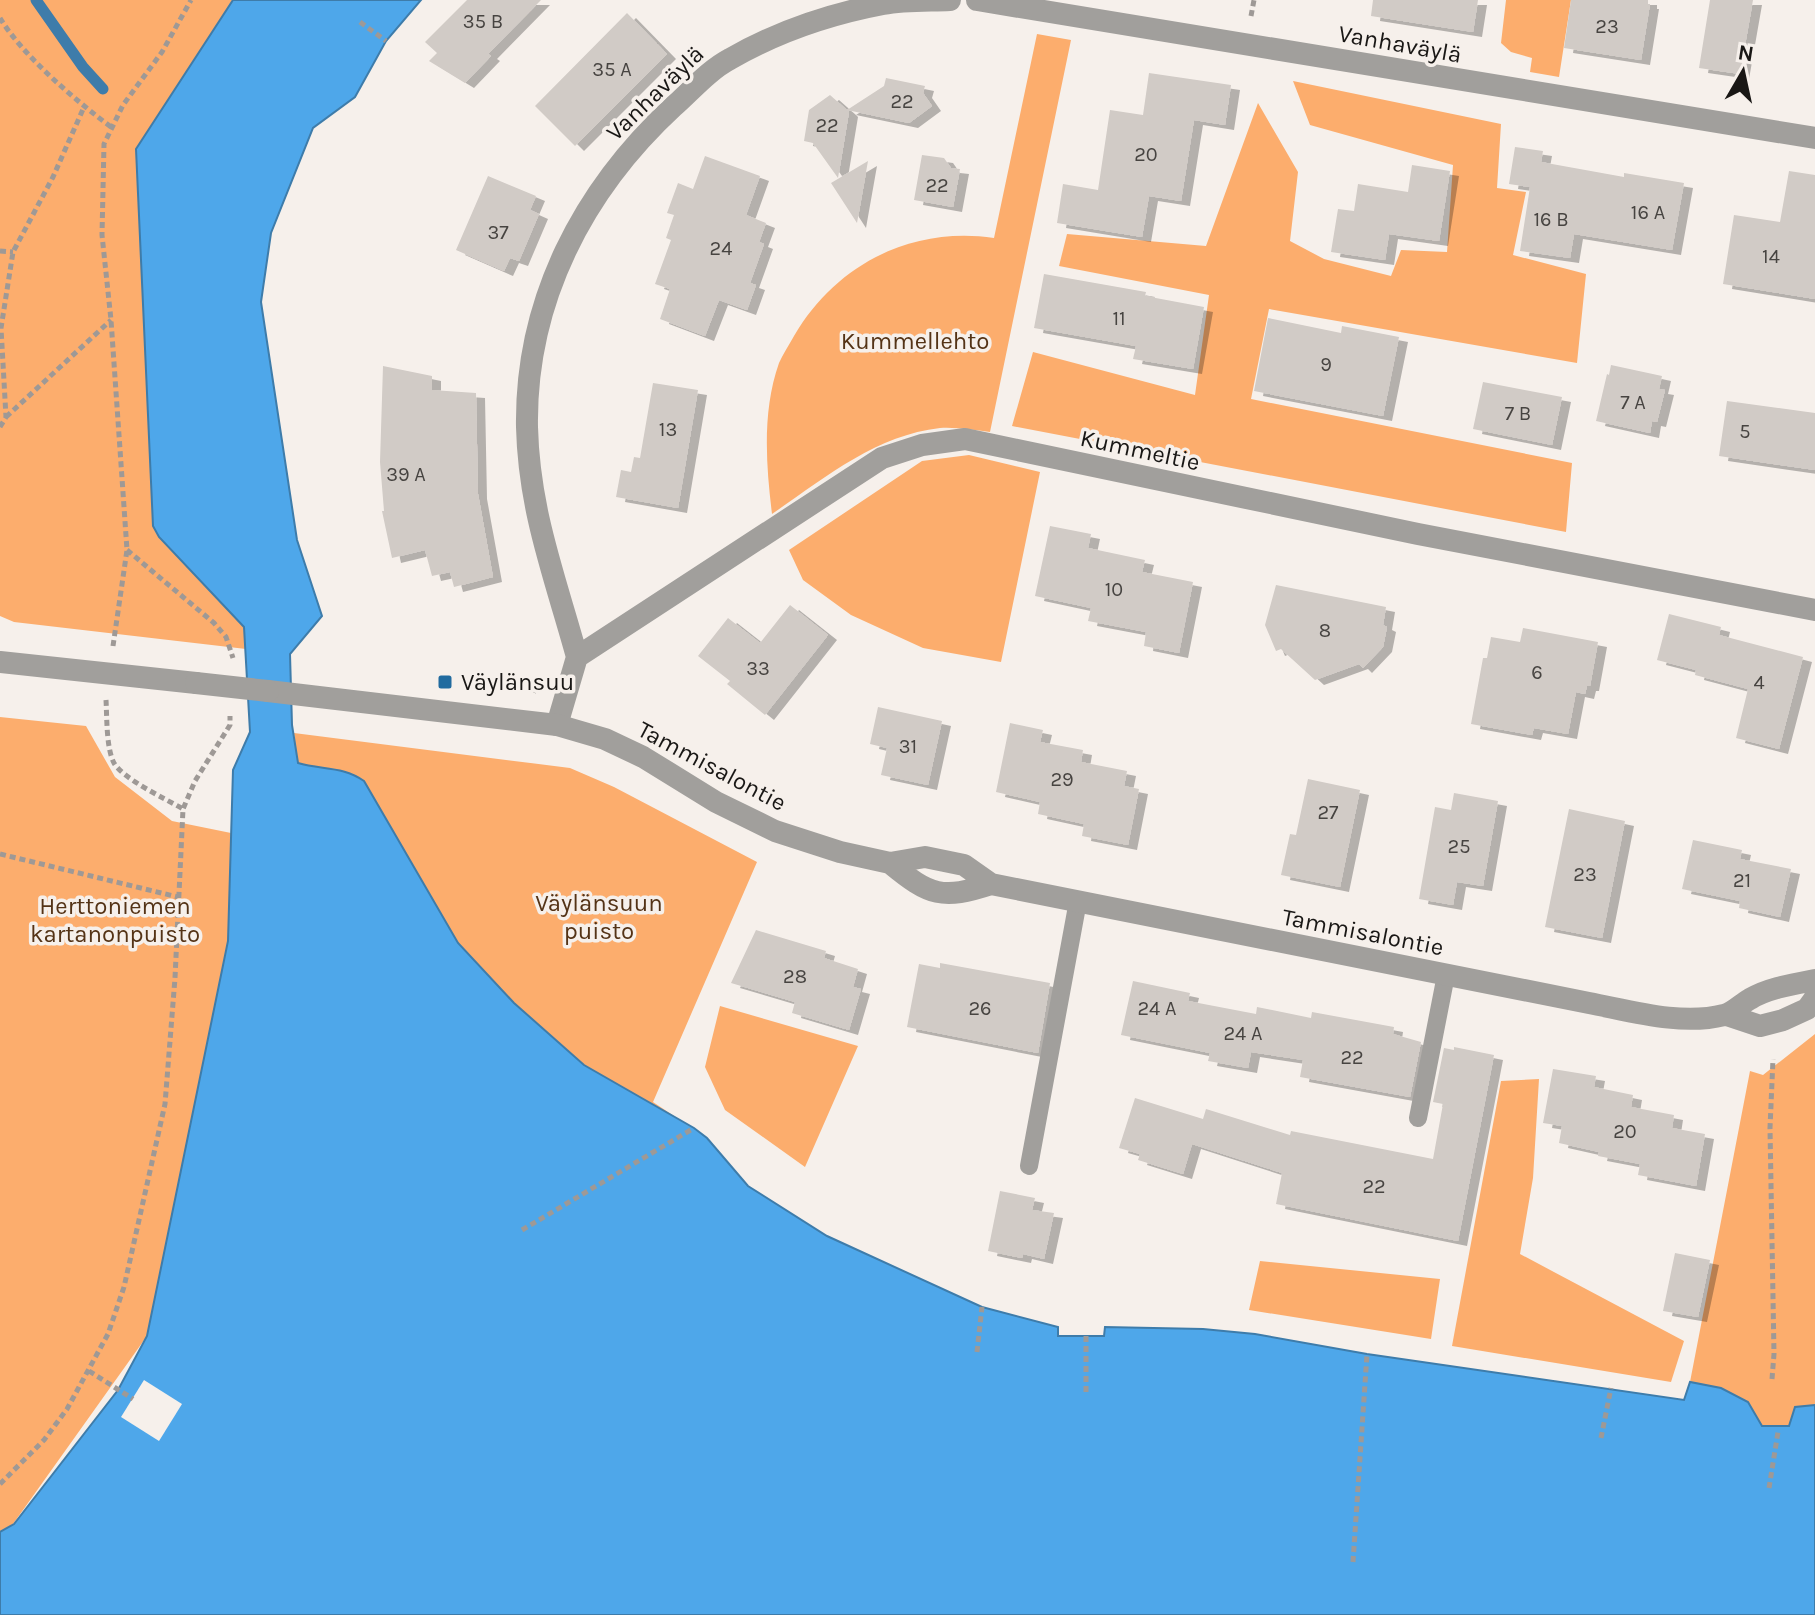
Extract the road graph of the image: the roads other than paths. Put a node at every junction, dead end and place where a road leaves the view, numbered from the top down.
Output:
1 (950, 0) edge
2 (977, 0) edge
3 (1815, 138) edge
4 (1815, 610) edge
5 (577, 657) junction
6 (0, 662) edge
7 (557, 725) junction
8 (890, 863) junction
9 (991, 884) junction
10 (1078, 901) junction
11 (1446, 975) junction
12 (1815, 980) edge
13 (1815, 998) edge
14 (1727, 1015) junction
15 (1418, 1118) dead end
16 (1029, 1166) dead end

1 - 5 street, Vanhaväylä
2 - 3 street, Vanhaväylä
4 - 5 street, Kummeltie
5 - 7 street
6 - 7 street, bridge
7 - 8 street, Tammisalontie
8 - 9 street, Tammisalontie
8 - 9 street, Tammisalontie
9 - 10 street, Tammisalontie
10 - 11 street, Tammisalontie
10 - 16 lane
11 - 14 street, Tammisalontie
11 - 15 lane
12 - 14 street, Tammisalontie
13 - 14 street, Tammisalontie

